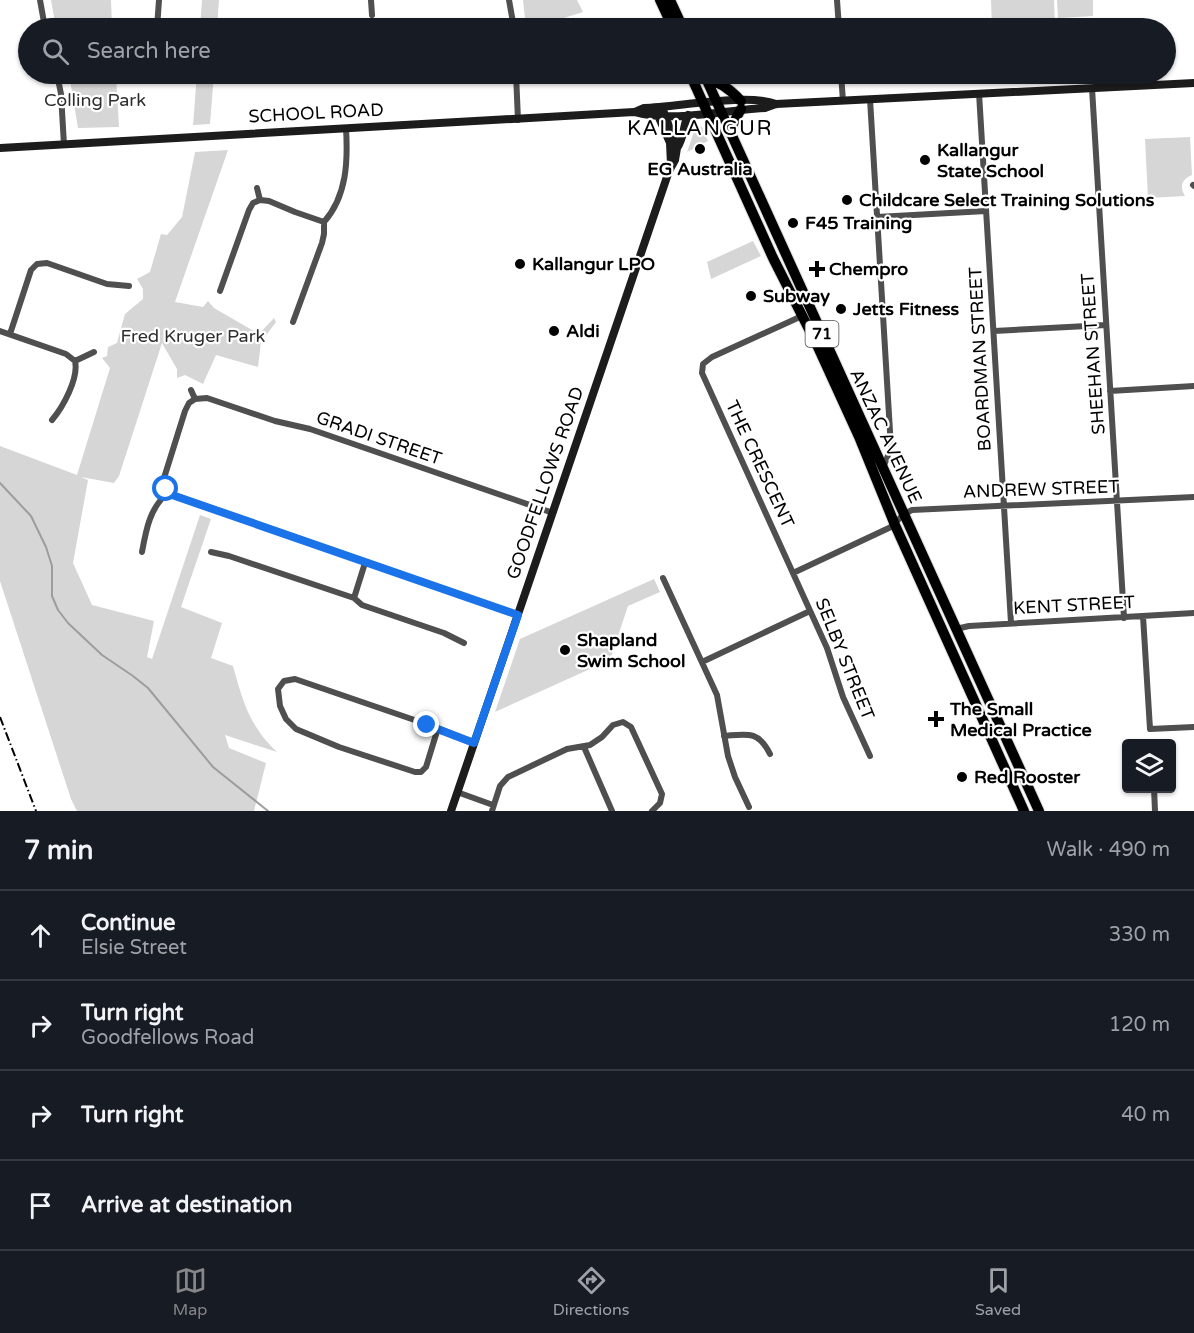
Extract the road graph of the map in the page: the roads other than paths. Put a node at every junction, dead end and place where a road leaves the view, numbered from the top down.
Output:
1 (40, 0) edge
2 (159, 0) edge
3 (371, 0) edge
4 (509, 0) edge
5 (660, 0) edge
6 (670, 0) edge
7 (837, 0) edge
8 (372, 15) dead end
9 (43, 18) edge
10 (158, 18) edge
11 (512, 18) edge
12 (668, 18) edge
13 (678, 18) edge
14 (838, 18) edge
15 (1194, 83) edge
16 (60, 84) edge
17 (516, 84) edge
18 (694, 84) edge
19 (709, 84) edge
20 (720, 84) edge
21 (842, 84) edge
22 (1174, 84) edge
23 (1176, 84) edge
24 (1092, 88) junction
25 (979, 93) junction
26 (870, 99) junction
27 (843, 101) junction
28 (741, 105) junction
29 (719, 107) junction
30 (705, 108) junction
31 (660, 111) junction
32 (688, 115) junction
33 (518, 120) junction
34 (346, 128) junction
35 (731, 134) junction
36 (64, 145) junction
37 (0, 148) edge
38 (677, 148) junction
39 (671, 165) junction
40 (257, 188) dead end
41 (260, 200) junction
42 (986, 211) junction
43 (877, 218) junction
44 (324, 222) junction
45 (129, 286) dead end
46 (220, 291) dead end
47 (802, 316) junction
48 (293, 322) dead end
49 (1106, 325) junction
50 (0, 331) edge
51 (994, 331) junction
52 (10, 334) junction
53 (94, 352) dead end
54 (75, 361) junction
55 (1194, 386) edge
56 (191, 390) dead end
57 (1110, 391) junction
58 (195, 399) junction
59 (52, 420) dead end
60 (883, 468) junction
61 (168, 493) junction
62 (1194, 498) edge
63 (1117, 501) junction
64 (1004, 505) junction
65 (553, 513) junction
66 (904, 514) junction
67 (895, 525) junction
68 (142, 552) dead end
69 (211, 552) dead end
70 (366, 563) junction
71 (793, 573) junction
72 (663, 578) dead end
73 (354, 598) junction
74 (810, 611) junction
75 (1194, 613) edge
76 (518, 615) junction
77 (1143, 616) junction
78 (1124, 618) junction
79 (1011, 623) junction
80 (956, 629) junction
81 (464, 643) dead end
82 (702, 662) junction
83 (1194, 727) edge
84 (438, 728) junction
85 (724, 736) junction
86 (474, 743) junction
87 (584, 747) junction
88 (770, 754) dead end
89 (870, 756) dead end
90 (457, 792) junction
91 (1154, 793) edge
92 (749, 807) dead end
93 (492, 808) edge
94 (451, 811) edge
95 (612, 811) edge
96 (652, 811) edge
97 (1024, 811) edge
98 (1039, 811) edge
99 (1155, 811) edge

1 - 9 street
2 - 10 street
3 - 8 street
4 - 11 street
5 - 12 highway
6 - 13 highway
7 - 14 street
15 - 23 street, SCHOOL ROAD
16 - 36 street
17 - 33 street
18 - 30 highway, ANZAC AVENUE / 71
19 - 29 highway, ANZAC AVENUE / 71
20 - 28 highway
21 - 27 street
22 - 24 street, SCHOOL ROAD
24 - 25 street, SCHOOL ROAD
24 - 49 street, SHEEHAN STREET
25 - 26 street, SCHOOL ROAD
25 - 42 street, BOARDMAN STREET
26 - 27 street, SCHOOL ROAD
26 - 43 street
27 - 28 street, SCHOOL ROAD
28 - 29 street, SCHOOL ROAD
28 - 35 highway
29 - 30 street, SCHOOL ROAD
29 - 35 highway, ANZAC AVENUE / 71
30 - 31 street, SCHOOL ROAD
30 - 32 street, SCHOOL ROAD
30 - 47 highway, ANZAC AVENUE / 71
31 - 32 street, SCHOOL ROAD
31 - 33 street, SCHOOL ROAD
31 - 38 street
31 - 39 street, GOODFELLOWS ROAD
32 - 38 street, GOODFELLOWS ROAD
33 - 34 street, SCHOOL ROAD
34 - 36 street, SCHOOL ROAD
34 - 44 street
35 - 60 highway, ANZAC AVENUE / 71
36 - 37 street, SCHOOL ROAD
38 - 39 street, GOODFELLOWS ROAD
39 - 65 street, GOODFELLOWS ROAD
40 - 41 street
41 - 44 street
41 - 46 street
42 - 43 street
42 - 51 street, BOARDMAN STREET
43 - 60 street
44 - 48 street
45 - 52 street
47 - 67 highway, ANZAC AVENUE / 71
47 - 71 street, THE CRESCENT
49 - 51 street
49 - 57 street, SHEEHAN STREET
50 - 52 street
51 - 64 street, BOARDMAN STREET
52 - 54 street
53 - 54 street
54 - 59 street
55 - 57 street
56 - 58 street
57 - 63 street, SHEEHAN STREET
58 - 61 street
58 - 65 street, GRADI STREET
60 - 66 highway, ANZAC AVENUE / 71
61 - 68 street
61 - 70 street
62 - 63 street, ANDREW STREET
63 - 64 street, ANDREW STREET
63 - 78 street, SHEEHAN STREET
64 - 66 street, ANDREW STREET
64 - 79 street, BOARDMAN STREET
65 - 76 street, GOODFELLOWS ROAD
66 - 67 street
66 - 80 highway, ANZAC AVENUE / 71
67 - 71 street
67 - 97 highway, ANZAC AVENUE / 71
69 - 73 street
70 - 73 street
70 - 76 street
71 - 74 street, SELBY STREET
72 - 82 street
73 - 81 street
74 - 82 street
74 - 89 street, SELBY STREET
75 - 77 street, KENT STREET
76 - 86 street, GOODFELLOWS ROAD
77 - 78 street, KENT STREET
77 - 83 street
78 - 79 street, KENT STREET
79 - 80 street, KENT STREET
80 - 98 highway, ANZAC AVENUE / 71
82 - 85 street
84 - 84 street
84 - 86 street
85 - 88 street
85 - 92 street
86 - 90 street, GOODFELLOWS ROAD
87 - 93 street
87 - 95 street
87 - 96 street
90 - 93 street
90 - 94 street, GOODFELLOWS ROAD
91 - 99 street

